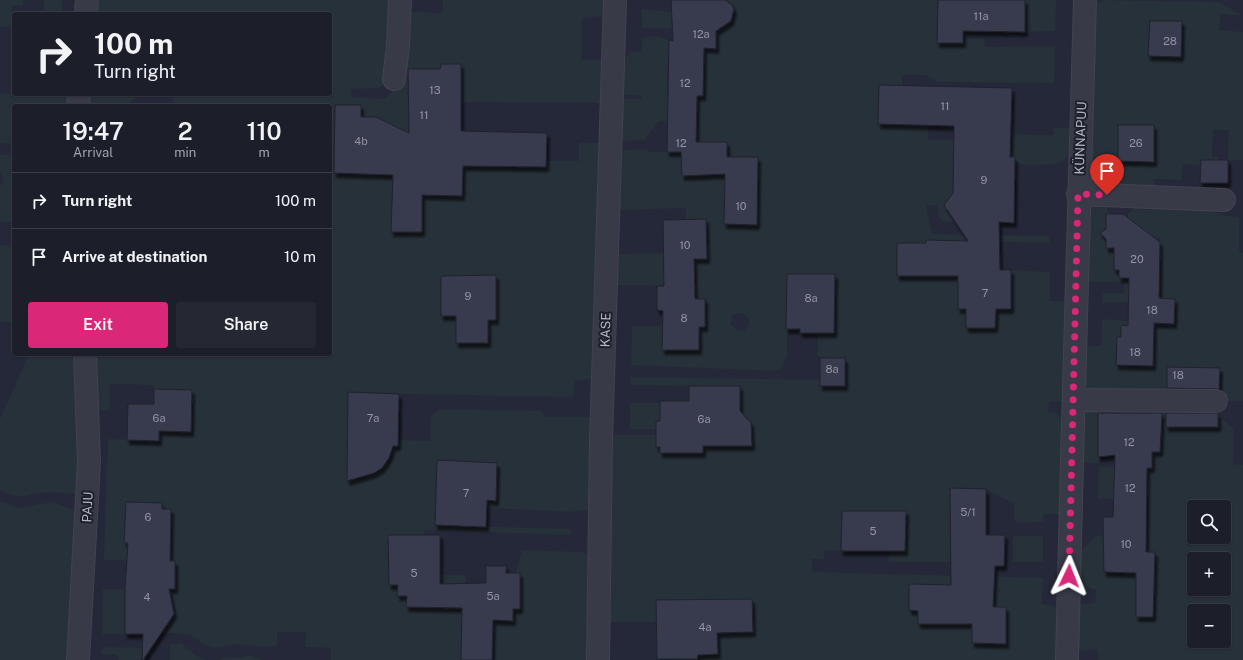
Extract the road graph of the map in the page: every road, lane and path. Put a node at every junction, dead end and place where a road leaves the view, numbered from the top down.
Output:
1 (87, 0) edge
2 (400, 0) edge
3 (615, 0) edge
4 (1085, 0) edge
5 (86, 12) edge
6 (394, 79) dead end
7 (1078, 194) junction
8 (1224, 200) dead end
9 (85, 356) edge
10 (1074, 400) junction
11 (1216, 401) dead end
12 (78, 660) edge
13 (598, 660) edge
14 (1067, 660) edge

1 - 5 street
2 - 6 street
3 - 13 street, KASE
4 - 7 street, KÜNNAPUU
7 - 8 street
7 - 10 street, KÜNNAPUU
9 - 12 street, PAJU
10 - 11 street
10 - 14 street, KÜNNAPUU

